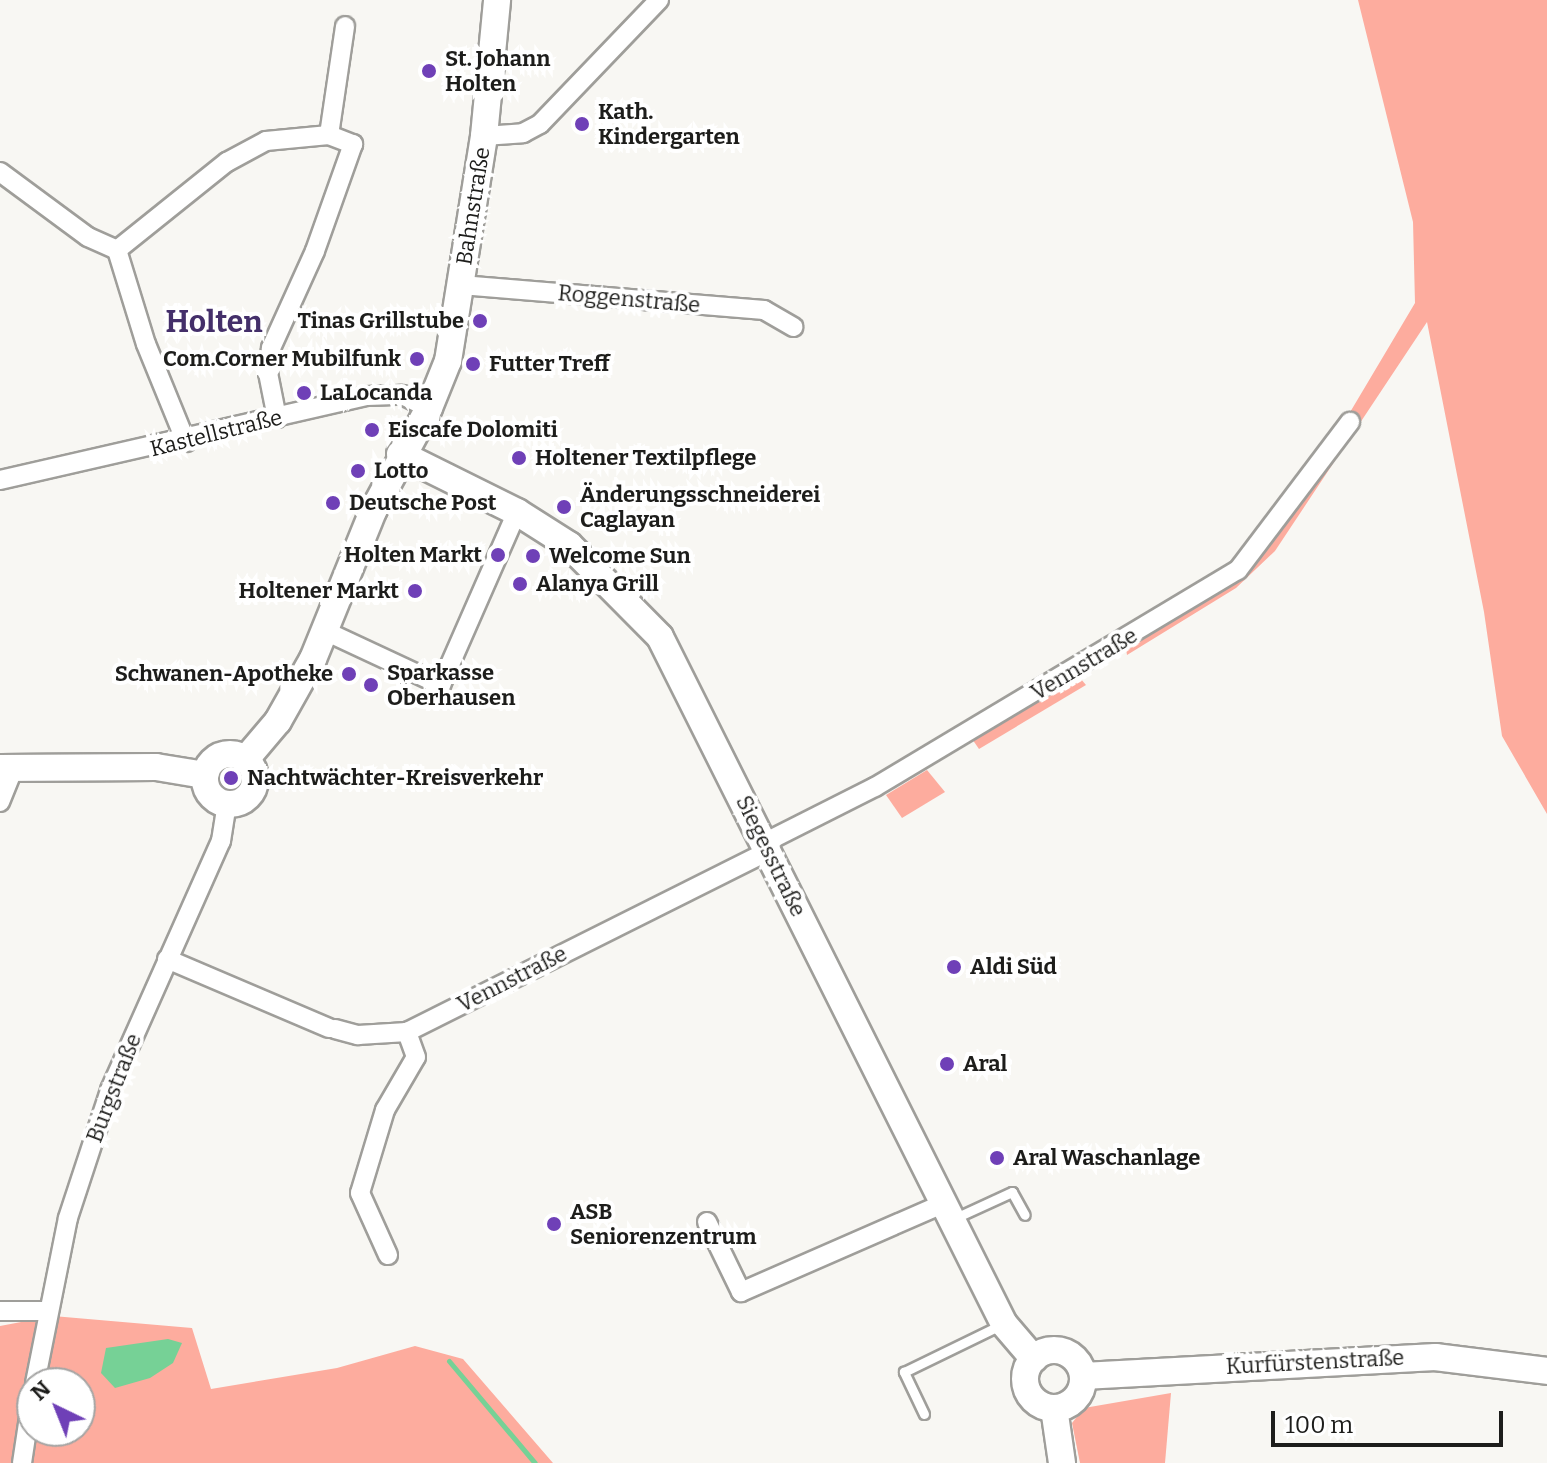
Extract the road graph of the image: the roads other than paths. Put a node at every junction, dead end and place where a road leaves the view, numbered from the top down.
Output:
1 (497, 0) edge
2 (659, 0) edge
3 (345, 26) dead end
4 (329, 135) junction
5 (484, 136) junction
6 (0, 172) edge
7 (117, 250) junction
8 (461, 285) junction
9 (793, 327) dead end
10 (429, 408) junction
11 (277, 418) junction
12 (1350, 422) dead end
13 (186, 442) junction
14 (400, 454) junction
15 (0, 480) edge
16 (517, 512) junction
17 (325, 631) junction
18 (245, 760) junction
19 (7, 768) edge
20 (205, 775) junction
21 (0, 802) edge
22 (227, 804) junction
23 (766, 847) junction
24 (167, 959) junction
25 (407, 1032) junction
26 (949, 1211) junction
27 (1025, 1215) dead end
28 (707, 1222) dead end
29 (388, 1255) dead end
30 (0, 1311) edge
31 (47, 1311) junction
32 (1004, 1324) junction
33 (1034, 1359) junction
34 (38, 1367) edge
35 (1547, 1371) edge
36 (1083, 1376) junction
37 (1054, 1408) junction
38 (924, 1414) dead end
39 (1062, 1463) edge

1 - 5 main road, Bahnstraße
2 - 5 street
3 - 4 street
4 - 7 street
4 - 11 street
5 - 8 main road, Bahnstraße
6 - 7 street
7 - 13 street
8 - 9 street, Roggenstraße
8 - 10 main road, Bahnstraße
10 - 11 street, Kastellstraße
10 - 14 main road
11 - 13 street, Kastellstraße
12 - 23 street, Vennstraße
13 - 15 street, Kastellstraße
14 - 16 main road, Siegesstraße
14 - 17 main road
16 - 17 street
16 - 23 main road, Siegesstraße
17 - 18 main road
18 - 20 main road
18 - 22 main road
19 - 20 main road
19 - 21 street
20 - 22 main road
22 - 24 street, Burgstraße
23 - 25 street, Vennstraße
23 - 26 main road, Siegesstraße
24 - 25 street, Vennstraße
24 - 31 street, Burgstraße
25 - 29 street
26 - 27 lane
26 - 28 street
26 - 32 main road, Siegesstraße
30 - 31 street
31 - 34 street, Burgstraße
32 - 33 main road, Siegesstraße
32 - 38 lane
33 - 36 main road
33 - 37 main road
35 - 36 main road, Kurfürstenstraße
36 - 37 main road
37 - 39 main road

